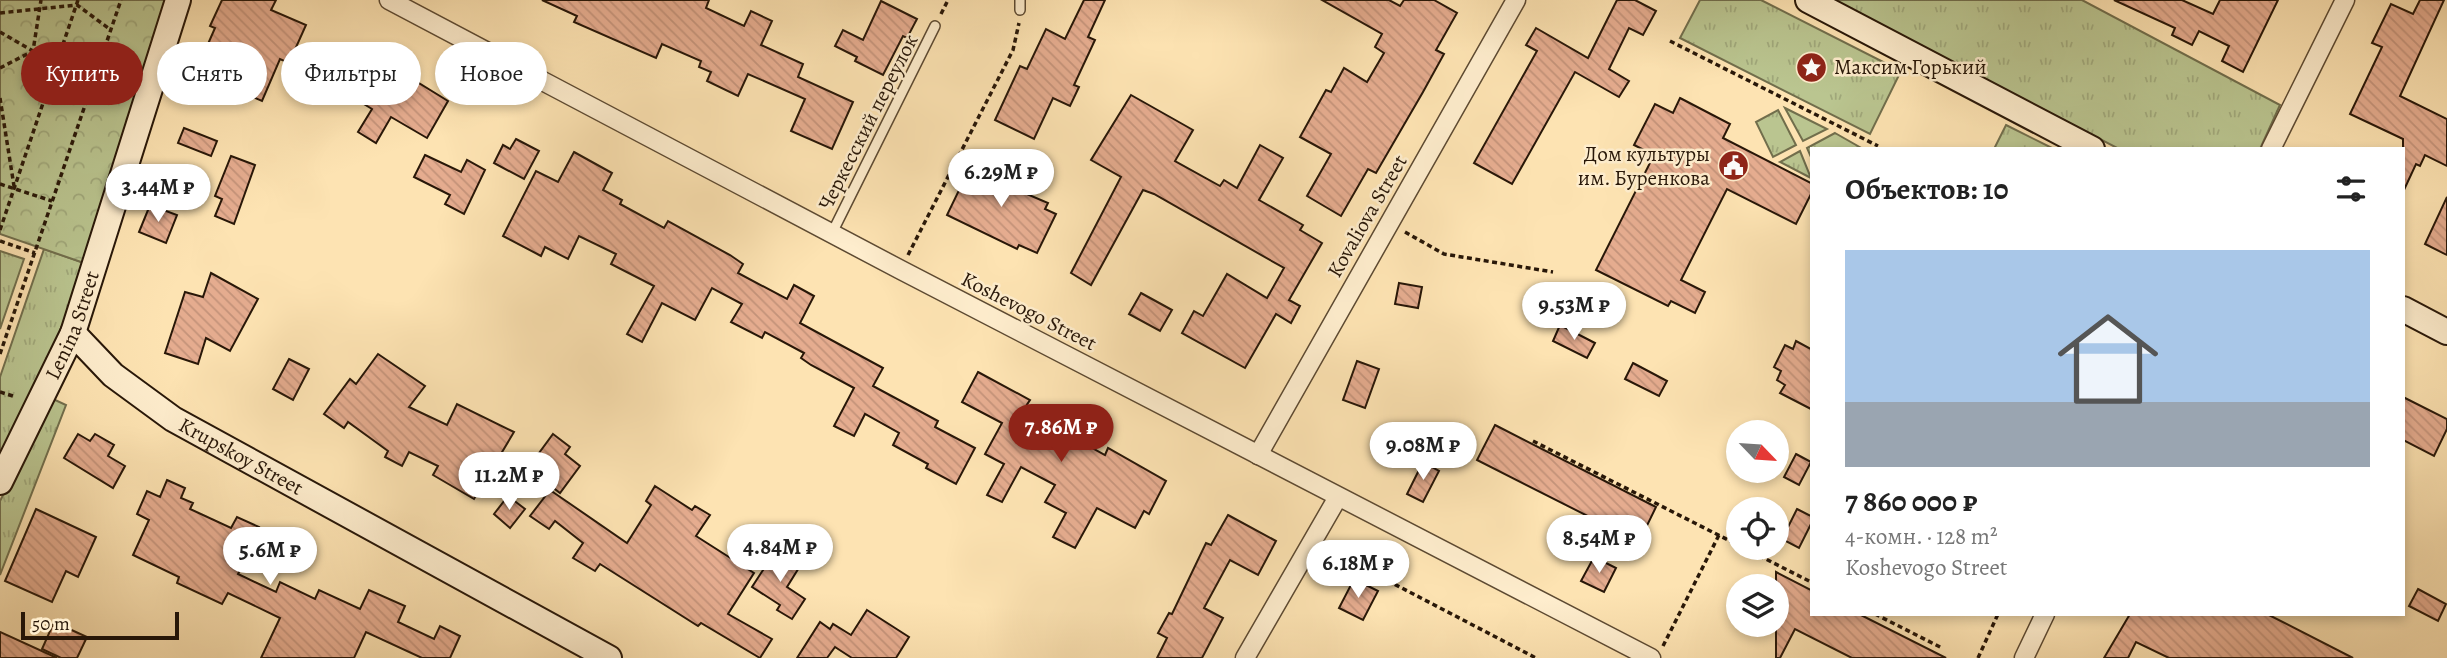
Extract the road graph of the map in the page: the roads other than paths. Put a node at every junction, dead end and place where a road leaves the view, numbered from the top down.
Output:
1 (178, 0) edge
2 (388, 0) edge
3 (1516, 0) edge
4 (1808, 0) edge
5 (2345, 0) edge
6 (935, 26) dead end
7 (2088, 147) edge
8 (2272, 147) edge
9 (832, 233) junction
10 (2405, 310) edge
11 (2447, 332) edge
12 (73, 333) junction
13 (1258, 455) junction
14 (0, 482) edge
15 (1338, 497) junction
16 (2044, 616) edge
17 (1656, 653) edge
18 (609, 658) edge
19 (1245, 658) edge
20 (2024, 658) edge

1 - 12 street, Lenina Street
2 - 9 street, Koshevogo Street
3 - 13 street, Kovaliova Street
4 - 7 street
5 - 8 street
6 - 9 lane, Черкесский переулок
9 - 13 street, Koshevogo Street
10 - 11 street
12 - 14 street, Lenina Street
12 - 18 street, Krupskoy Street
13 - 15 street, Koshevogo Street
15 - 17 street, Koshevogo Street
15 - 19 street
16 - 20 street

